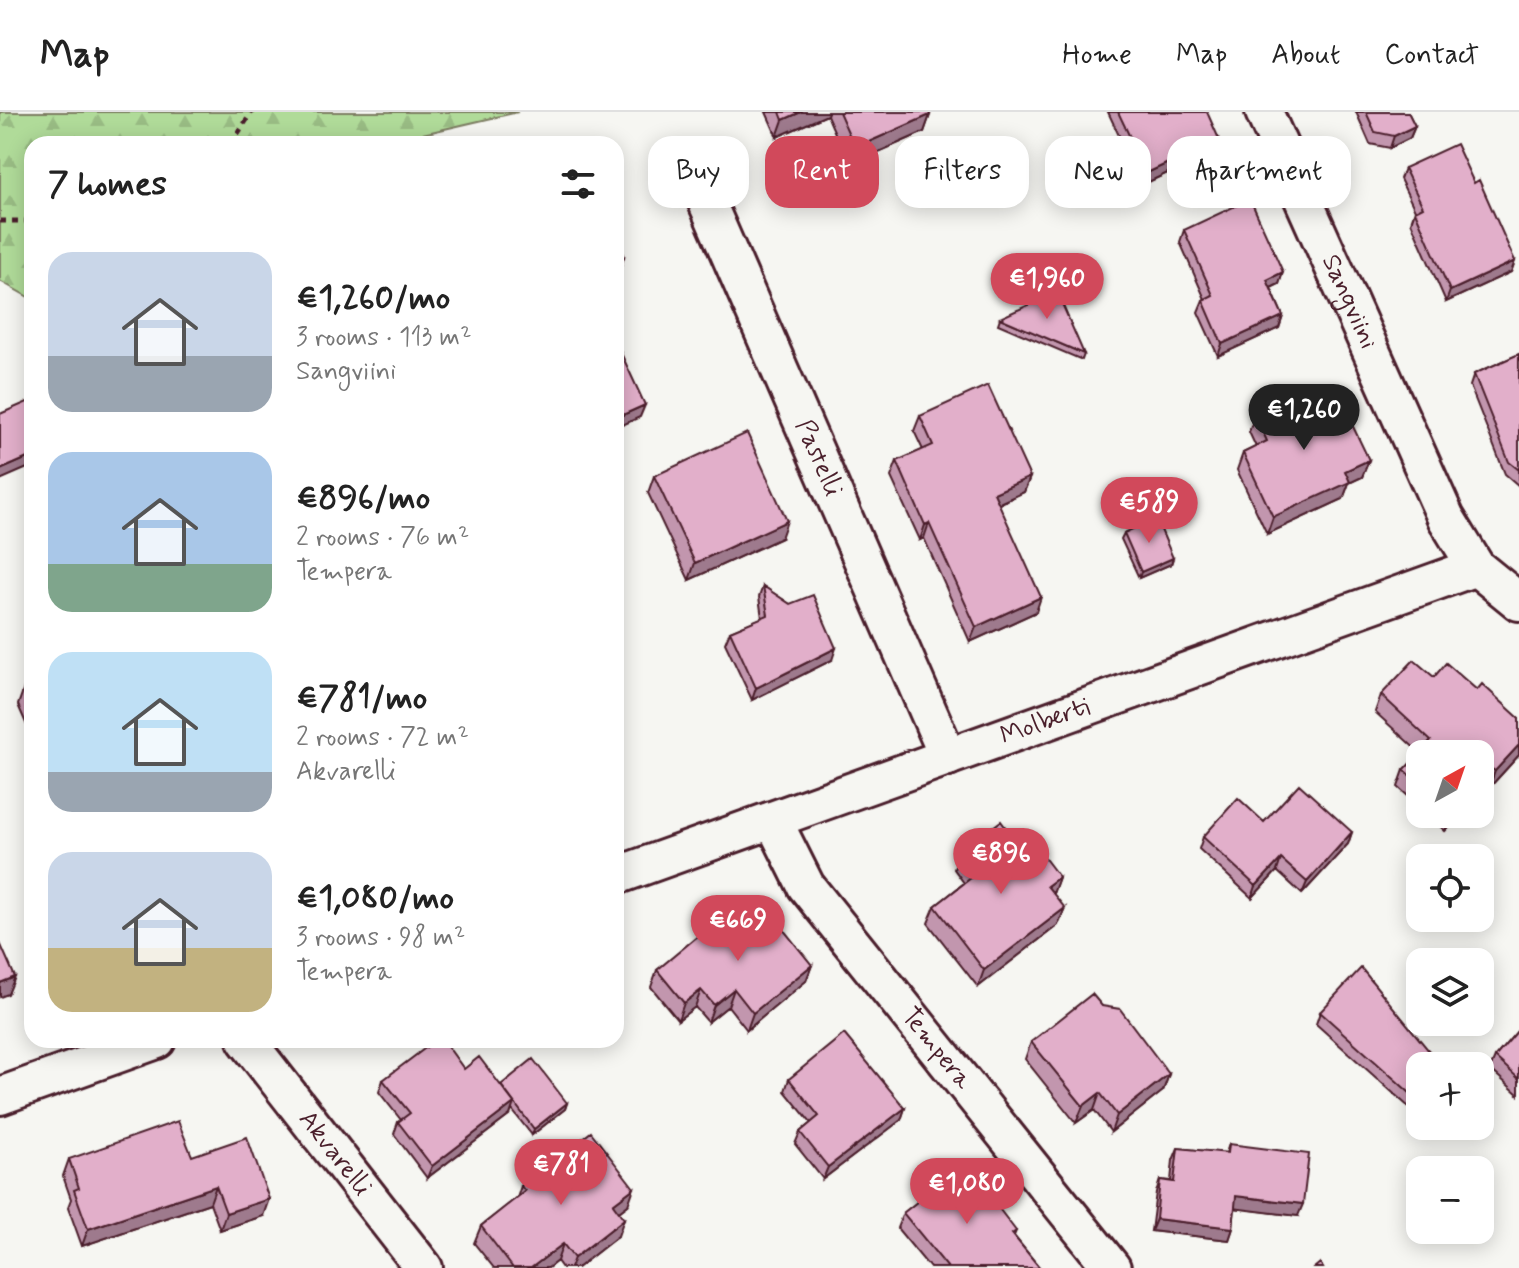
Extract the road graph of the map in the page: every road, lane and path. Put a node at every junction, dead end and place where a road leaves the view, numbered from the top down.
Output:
1 (252, 112) edge
2 (1264, 112) edge
3 (236, 136) edge
4 (709, 208) edge
5 (0, 221) edge
6 (24, 221) edge
7 (1476, 567) junction
8 (1519, 602) edge
9 (948, 757) junction
10 (773, 820) junction
11 (624, 873) edge
12 (135, 1048) edge
13 (252, 1048) edge
14 (0, 1096) edge
15 (424, 1268) edge
16 (1112, 1268) edge

1 - 3 path
2 - 7 street, Sangviini
4 - 9 street, Pastelli
5 - 6 path
7 - 8 street, Sangviini
7 - 9 street, Molberti
9 - 10 street, Molberti
10 - 11 street, Molberti
10 - 16 street, Tempera
12 - 14 street
13 - 15 street, Akvarelli

